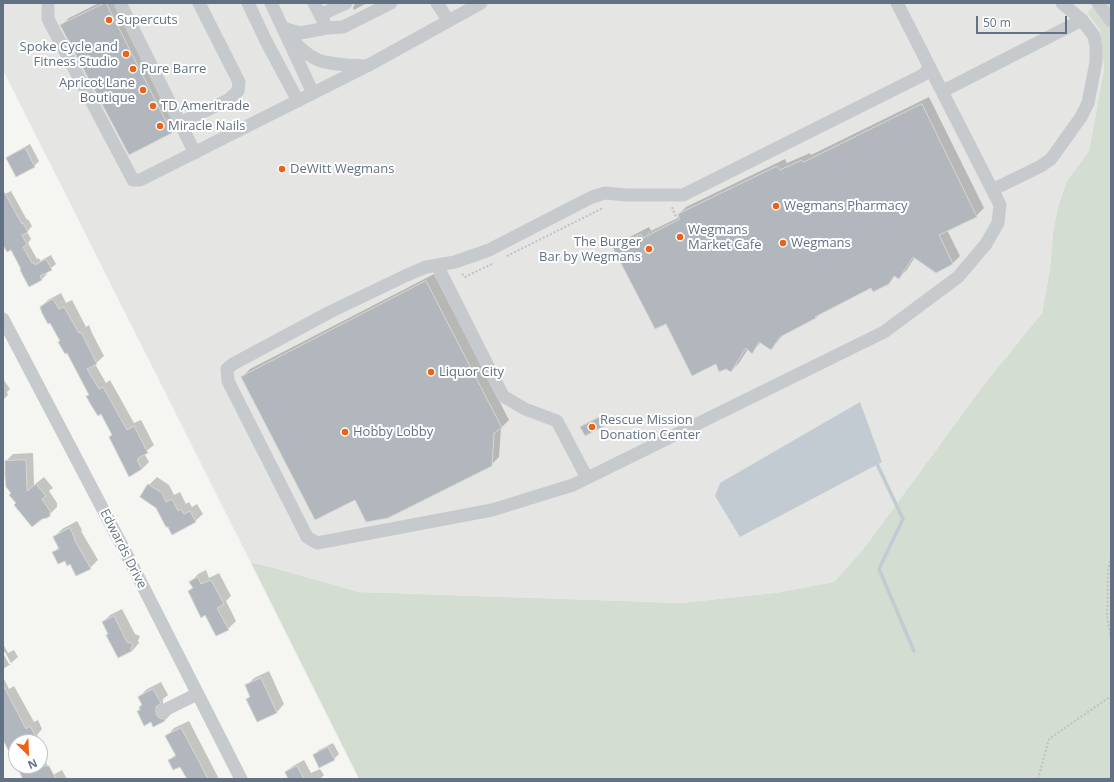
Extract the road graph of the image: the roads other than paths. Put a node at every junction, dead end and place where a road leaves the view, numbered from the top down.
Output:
1 (48, 3) edge
2 (120, 3) edge
3 (199, 3) edge
4 (248, 3) edge
5 (271, 3) edge
6 (314, 3) edge
7 (346, 3) edge
8 (390, 3) edge
9 (437, 3) edge
10 (481, 3) edge
11 (897, 3) edge
12 (1062, 3) edge
13 (1098, 3) edge
14 (320, 15) junction
15 (448, 20) junction
16 (1082, 20) junction
17 (1111, 21) edge
18 (283, 28) junction
19 (327, 28) junction
20 (367, 66) junction
21 (930, 67) junction
22 (943, 91) junction
23 (314, 94) junction
24 (298, 101) junction
25 (180, 123) junction
26 (195, 153) junction
27 (992, 190) junction
28 (437, 265) junction
29 (3, 319) edge
30 (587, 478) junction
31 (197, 694) junction
32 (163, 711) dead end
33 (241, 779) edge

1 - 26 street
2 - 25 street
3 - 25 street
4 - 24 street
5 - 18 street
6 - 14 street
7 - 14 street
8 - 19 street
9 - 15 street
10 - 15 street
11 - 21 street
12 - 16 street
13 - 17 street
14 - 19 street
15 - 20 street
16 - 22 street
16 - 27 street
18 - 19 street
18 - 20 street
18 - 23 street
20 - 23 street
21 - 22 street
21 - 28 street
22 - 27 street
23 - 24 street
24 - 26 street
25 - 26 street
27 - 30 street
28 - 30 street
28 - 30 street
29 - 31 street, Edwards Drive
31 - 32 street
31 - 33 street, Edwards Drive

